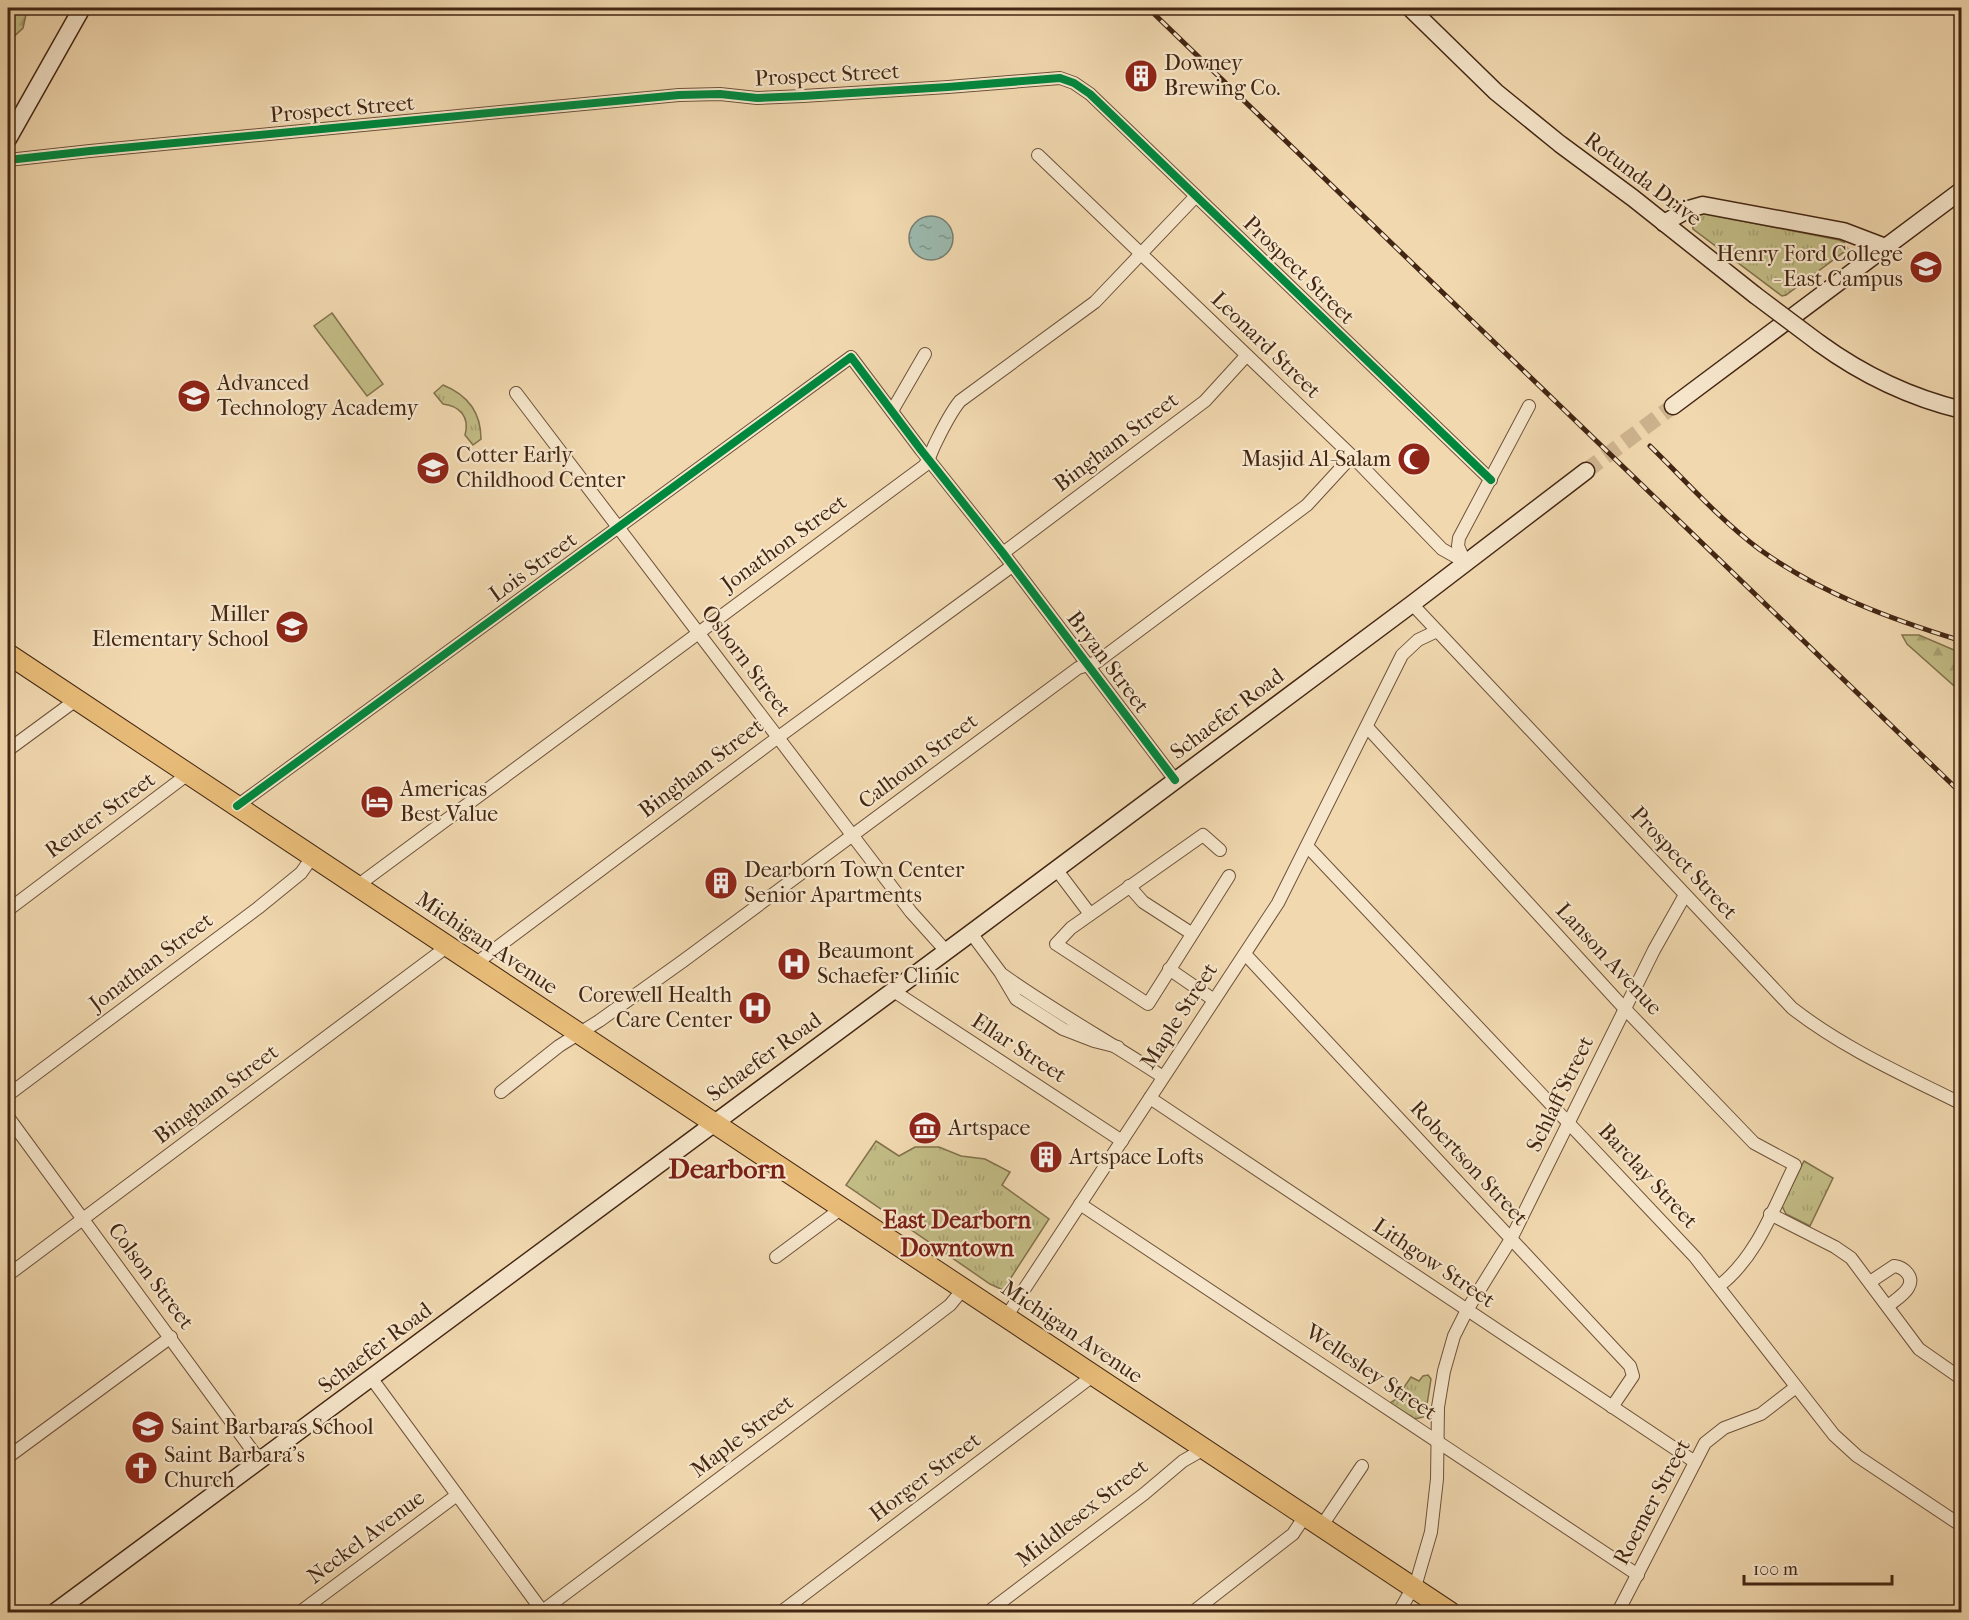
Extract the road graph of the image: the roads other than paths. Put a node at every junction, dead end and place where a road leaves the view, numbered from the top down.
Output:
1 (82, 8) edge
2 (1410, 8) edge
3 (8, 139) edge
4 (1038, 155) dead end
5 (8, 160) edge
6 (1962, 190) edge
7 (1196, 196) junction
8 (1665, 223) junction
9 (1886, 247) junction
10 (1142, 254) junction
11 (925, 354) dead end
12 (1246, 356) junction
13 (516, 393) dead end
14 (1529, 406) dead end
15 (1673, 406) tunnel mouth
16 (1962, 410) edge
17 (892, 411) junction
18 (1352, 456) junction
19 (929, 460) junction
20 (1586, 471) tunnel mouth
21 (1491, 480) junction
22 (617, 528) junction
23 (1003, 553) junction
24 (1465, 562) junction
25 (1012, 566) junction
26 (1412, 604) junction
27 (1437, 631) junction
28 (697, 633) junction
29 (8, 654) edge
30 (1089, 664) junction
31 (76, 700) junction
32 (1367, 727) junction
33 (778, 737) junction
34 (8, 750) edge
35 (188, 774) junction
36 (1175, 780) junction
37 (237, 806) junction
38 (853, 836) junction
39 (1307, 846) junction
40 (1220, 850) dead end
41 (313, 856) junction
42 (1056, 869) junction
43 (1229, 876) dead end
44 (357, 886) junction
45 (1130, 886) junction
46 (1685, 895) junction
47 (8, 910) edge
48 (1090, 914) junction
49 (971, 933) junction
50 (1191, 933) junction
51 (448, 946) junction
52 (946, 951) junction
53 (1245, 954) junction
54 (475, 964) junction
55 (1169, 969) junction
56 (892, 990) junction
57 (1214, 1000) junction
58 (1625, 1008) junction
59 (580, 1033) junction
60 (1163, 1077) junction
61 (501, 1092) dead end
62 (8, 1095) edge
63 (1150, 1098) junction
64 (1962, 1104) edge
65 (8, 1117) edge
66 (714, 1122) junction
67 (1569, 1123) junction
68 (1122, 1141) junction
69 (1080, 1204) junction
70 (842, 1208) junction
71 (1770, 1214) junction
72 (83, 1219) junction
73 (1511, 1239) junction
74 (776, 1257) dead end
75 (8, 1275) edge
76 (1870, 1282) junction
77 (1719, 1286) junction
78 (964, 1288) junction
79 (1888, 1306) junction
80 (1467, 1310) junction
81 (1006, 1317) junction
82 (171, 1337) junction
83 (1094, 1375) junction
84 (372, 1379) junction
85 (1962, 1379) edge
86 (1796, 1387) junction
87 (1612, 1407) junction
88 (1437, 1442) junction
89 (1204, 1449) junction
90 (8, 1457) edge
91 (260, 1461) junction
92 (1695, 1462) junction
93 (1362, 1466) dead end
94 (458, 1495) junction
95 (1313, 1521) junction
96 (1962, 1526) edge
97 (1638, 1575) junction
98 (1413, 1588) junction
99 (58, 1612) edge
100 (300, 1612) edge
101 (542, 1612) edge
102 (781, 1612) edge
103 (988, 1612) edge
104 (1192, 1612) edge
105 (1399, 1612) edge
106 (1450, 1612) edge
107 (1618, 1612) edge

1 - 3 main road
2 - 8 main road, Rotunda Drive
4 - 10 street, Leonard Street
5 - 7 street, Prospect Street
6 - 9 main road
7 - 10 street, Jonathon Street
7 - 21 street, Prospect Street
8 - 9 main road
8 - 16 main road, Rotunda Drive, bridge
9 - 15 main road
10 - 12 street, Leonard Street
10 - 19 street, Jonathon Street
11 - 17 street
12 - 18 street, Leonard Street
12 - 23 street, Bingham Street
13 - 22 street, Osborn Street
14 - 21 street
17 - 19 street
17 - 22 street, Lois Street
18 - 24 street, Leonard Street
18 - 30 street, Calhoun Street
19 - 23 street
19 - 28 street, Jonathon Street
20 - 24 main road, Schaefer Road
21 - 24 street
22 - 28 street, Osborn Street
22 - 37 street, Lois Street
23 - 25 street, Bryan Street
24 - 26 main road, Schaefer Road
25 - 30 street, Bryan Street
25 - 33 street, Bingham Street
26 - 27 street, Prospect Street
26 - 36 main road, Schaefer Road
27 - 32 street, Maple Street
27 - 46 street, Prospect Street
28 - 33 street, Osborn Street
28 - 44 street, Jonathon Street
29 - 31 main road, Michigan Avenue
30 - 36 street, Bryan Street
30 - 38 street, Calhoun Street
31 - 34 street
31 - 35 main road, Michigan Avenue
32 - 39 street, Maple Street
32 - 58 street, Lanson Avenue
33 - 38 street, Osborn Street
33 - 54 street, Bingham Street
35 - 37 main road, Michigan Avenue
35 - 47 street, Reuter Street
36 - 42 main road, Schaefer Road
37 - 41 main road, Michigan Avenue
38 - 52 street, Osborn Street
38 - 59 street, Calhoun Street
39 - 53 street, Maple Street
39 - 67 street, Barclay Street
40 - 45 street
41 - 44 main road, Michigan Avenue
41 - 62 street, Jonathan Street
42 - 48 street
42 - 49 main road, Schaefer Road
43 - 50 street
44 - 51 main road, Michigan Avenue
45 - 48 street
45 - 50 street
46 - 58 street, Schlaff Street
46 - 64 street, Prospect Street
48 - 55 street
49 - 52 main road, Schaefer Road
49 - 60 street
50 - 55 street
51 - 54 main road, Michigan Avenue
51 - 72 street, Bingham Street
52 - 56 main road, Schaefer Road
53 - 57 street, Maple Street
53 - 73 street, Robertson Street
54 - 59 main road, Michigan Avenue
55 - 57 street
56 - 66 main road, Schaefer Road
56 - 68 street, Ellar Street
57 - 60 street, Maple Street
58 - 67 street, Schlaff Street
58 - 71 street, Lanson Avenue
59 - 61 street, Calhoun Street
59 - 66 main road, Michigan Avenue
60 - 63 street, Maple Street
63 - 68 street, Maple Street
63 - 80 street, Lithgow Street
65 - 72 street, Colson Street
66 - 70 main road, Michigan Avenue
66 - 84 main road, Schaefer Road
67 - 73 street, Schlaff Street
67 - 77 street, Barclay Street
68 - 69 street, Maple Street
69 - 81 street, Maple Street
69 - 88 street, Wellesley Street
70 - 74 street
70 - 78 main road, Michigan Avenue
71 - 76 street
71 - 77 street, Lanson Avenue
72 - 75 street, Bingham Street
72 - 82 street, Colson Street
73 - 80 street, Schlaff Street
73 - 87 street, Robertson Street
76 - 79 street
76 - 79 street
77 - 86 street, Barclay Street
78 - 81 main road, Michigan Avenue
78 - 101 street, Maple Street
79 - 85 street
80 - 87 street, Lithgow Street
80 - 88 street, Schlaff Street
81 - 83 main road, Michigan Avenue
82 - 90 street
82 - 91 street, Colson Street
83 - 89 main road, Michigan Avenue
83 - 102 street, Horger Street
84 - 91 main road, Schaefer Road
84 - 94 street
86 - 92 street, Roemer Street
86 - 96 street, Barclay Street
87 - 92 street, Lithgow Street
88 - 97 street, Wellesley Street
88 - 98 street
89 - 95 main road, Michigan Avenue
89 - 103 street, Middlesex Street
91 - 99 main road, Schaefer Road
92 - 97 street, Roemer Street
93 - 95 street
94 - 100 street, Neckel Avenue
94 - 101 street
95 - 98 main road, Michigan Avenue
95 - 104 street
97 - 107 street, Roemer Street
98 - 105 street
98 - 106 main road, Michigan Avenue

